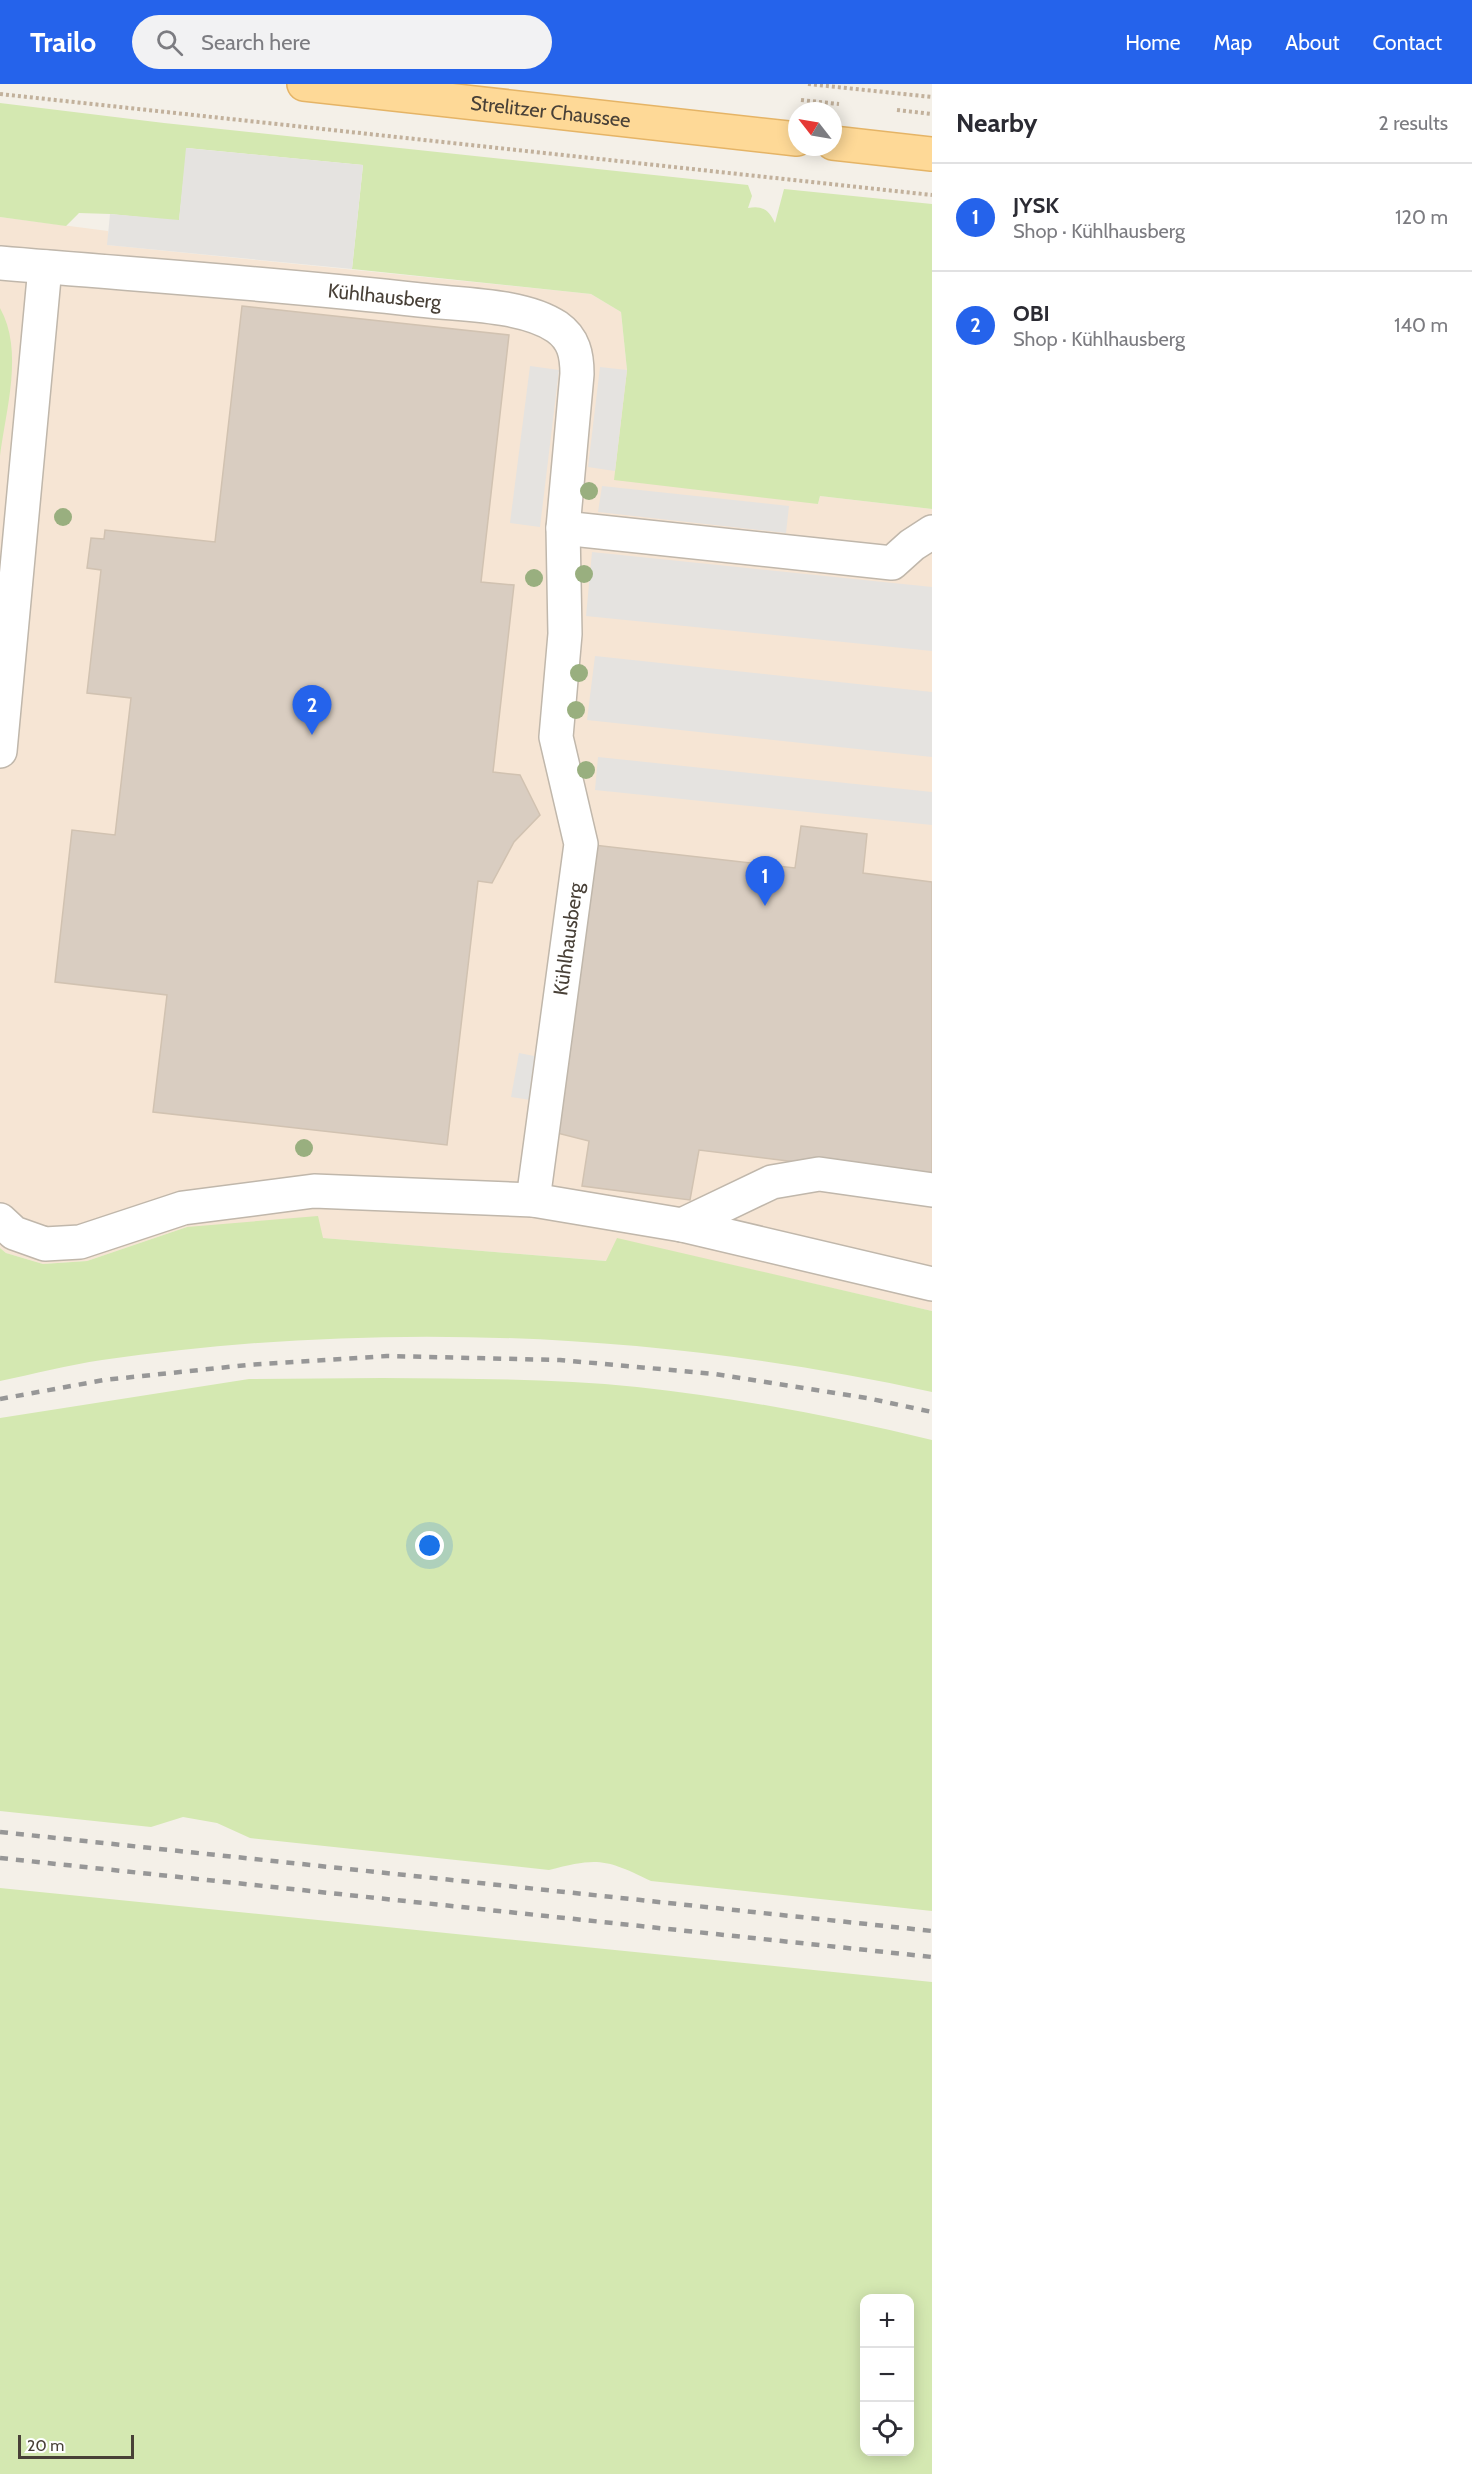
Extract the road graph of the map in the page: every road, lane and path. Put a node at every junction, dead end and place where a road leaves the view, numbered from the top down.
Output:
1 (303, 84) edge
2 (808, 84) edge
3 (0, 94) edge
4 (498, 94) edge
5 (932, 97) edge
6 (788, 138) edge
7 (842, 144) edge
8 (932, 154) edge
9 (932, 195) edge
10 (0, 264) edge
11 (45, 267) junction
12 (563, 528) junction
13 (932, 532) edge
14 (0, 751) edge
15 (932, 1190) edge
16 (533, 1200) junction
17 (0, 1220) edge
18 (682, 1225) junction
19 (932, 1284) edge

1 - 4 main road, Strelitzer Chaussee
2 - 5 path
3 - 9 path
4 - 6 main road, Strelitzer Chaussee
7 - 8 main road
10 - 11 street, Kühlhausberg
11 - 12 street, Kühlhausberg
11 - 14 street
12 - 13 street
12 - 16 street, Kühlhausberg
15 - 18 street
16 - 17 street
16 - 18 street
18 - 19 street

